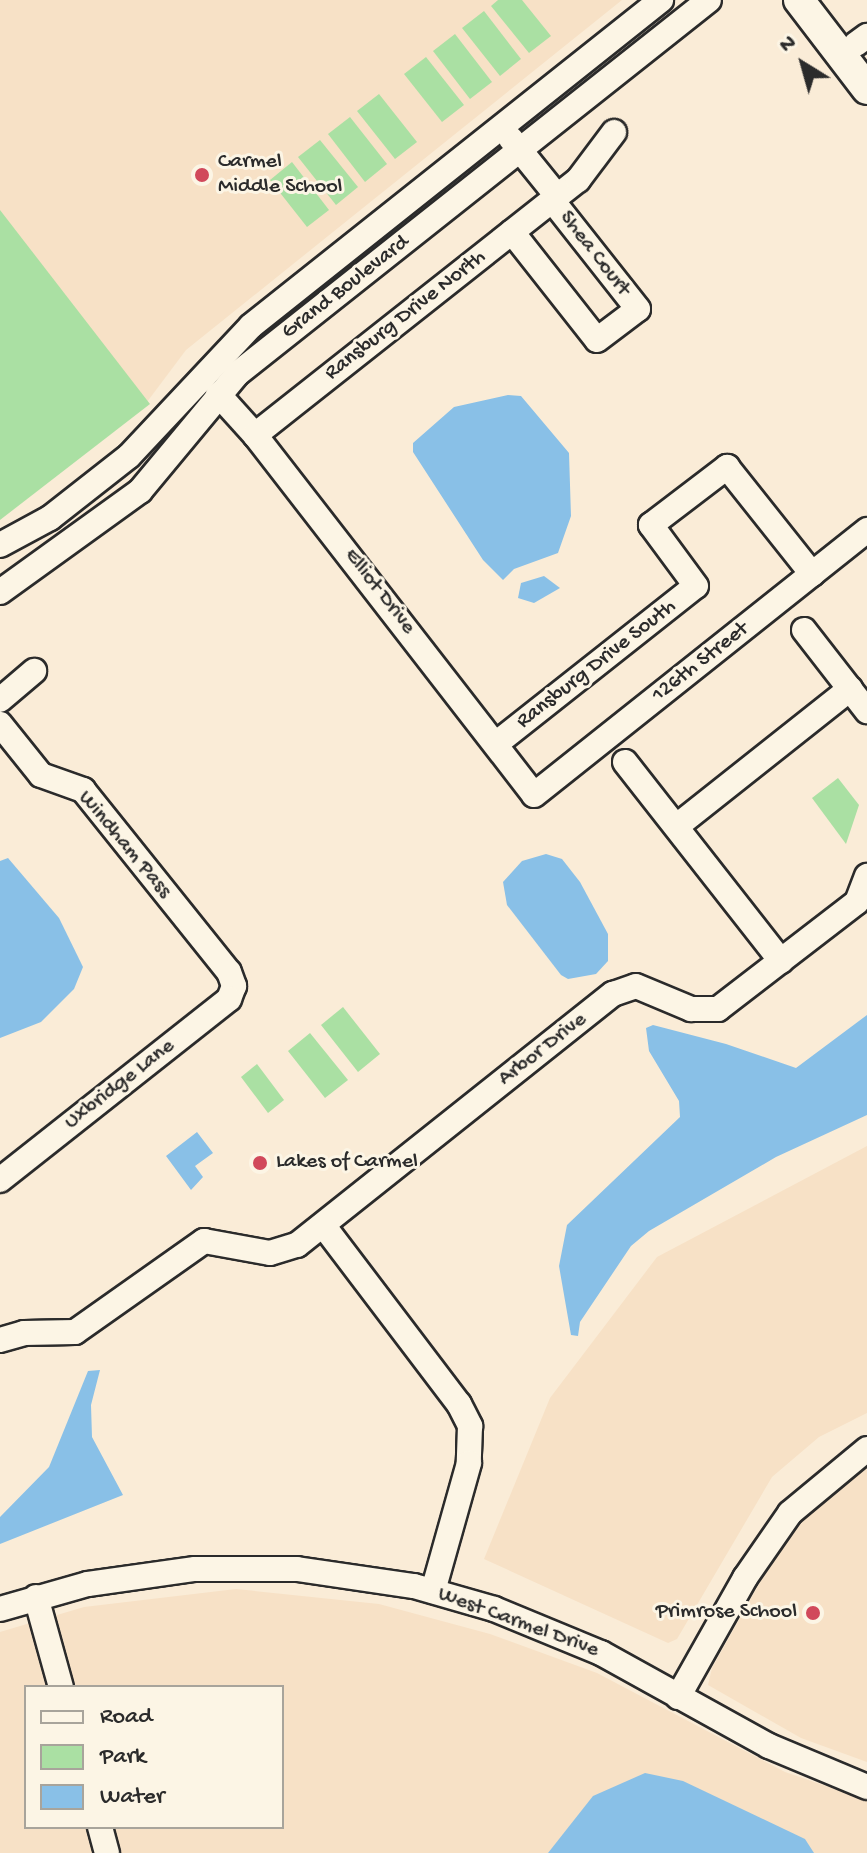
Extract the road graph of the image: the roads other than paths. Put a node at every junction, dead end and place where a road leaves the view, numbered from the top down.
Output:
1 (661, 0) edge
2 (709, 0) edge
3 (799, 0) edge
4 (823, 0) edge
5 (863, 46) edge
6 (867, 89) edge
7 (501, 126) junction
8 (614, 132) dead end
9 (519, 150) junction
10 (554, 198) junction
11 (512, 232) junction
12 (218, 394) junction
13 (255, 435) junction
14 (867, 530) edge
15 (0, 545) edge
16 (812, 574) junction
17 (0, 592) edge
18 (804, 630) dead end
19 (34, 671) dead end
20 (850, 689) junction
21 (0, 700) edge
22 (867, 711) edge
23 (0, 724) edge
24 (497, 743) junction
25 (625, 762) dead end
26 (534, 795) joint
27 (677, 826) junction
28 (867, 876) edge
29 (781, 961) junction
30 (234, 986) joint
31 (0, 1180) edge
32 (323, 1225) junction
33 (3, 1334) edge
34 (867, 1449) edge
35 (433, 1591) junction
36 (36, 1597) junction
37 (0, 1609) edge
38 (60, 1685) edge
39 (678, 1697) junction
40 (867, 1787) edge
41 (101, 1829) edge
42 (107, 1853) edge

1 - 7 street, Grand Boulevard
2 - 9 street, Grand Boulevard
3 - 6 main road
4 - 5 main road
7 - 9 street
7 - 15 street, Grand Boulevard
8 - 10 street, Ransburg Drive North
9 - 10 street
9 - 12 street, Grand Boulevard
10 - 11 street, Ransburg Drive North
10 - 11 street, Shea Court
11 - 13 street, Ransburg Drive North
12 - 13 street, Elliot Drive
12 - 17 street, Grand Boulevard
13 - 24 street, Elliot Drive
14 - 16 street, 126th Street
16 - 24 street, Ransburg Drive South
16 - 26 street, 126th Street
18 - 20 street
19 - 21 street
20 - 22 street
20 - 27 street
23 - 30 street, Windham Pass
24 - 26 street, Elliot Drive
25 - 27 street
27 - 29 street
28 - 29 street, Arbor Drive
29 - 32 street, Arbor Drive
30 - 31 street, Uxbridge Lane
32 - 33 street, Arbor Drive
32 - 35 street
34 - 39 street
35 - 36 street, West Carmel Drive
35 - 39 street, West Carmel Drive
36 - 37 street, West Carmel Drive
36 - 38 street
39 - 40 street, West Carmel Drive
41 - 42 street

